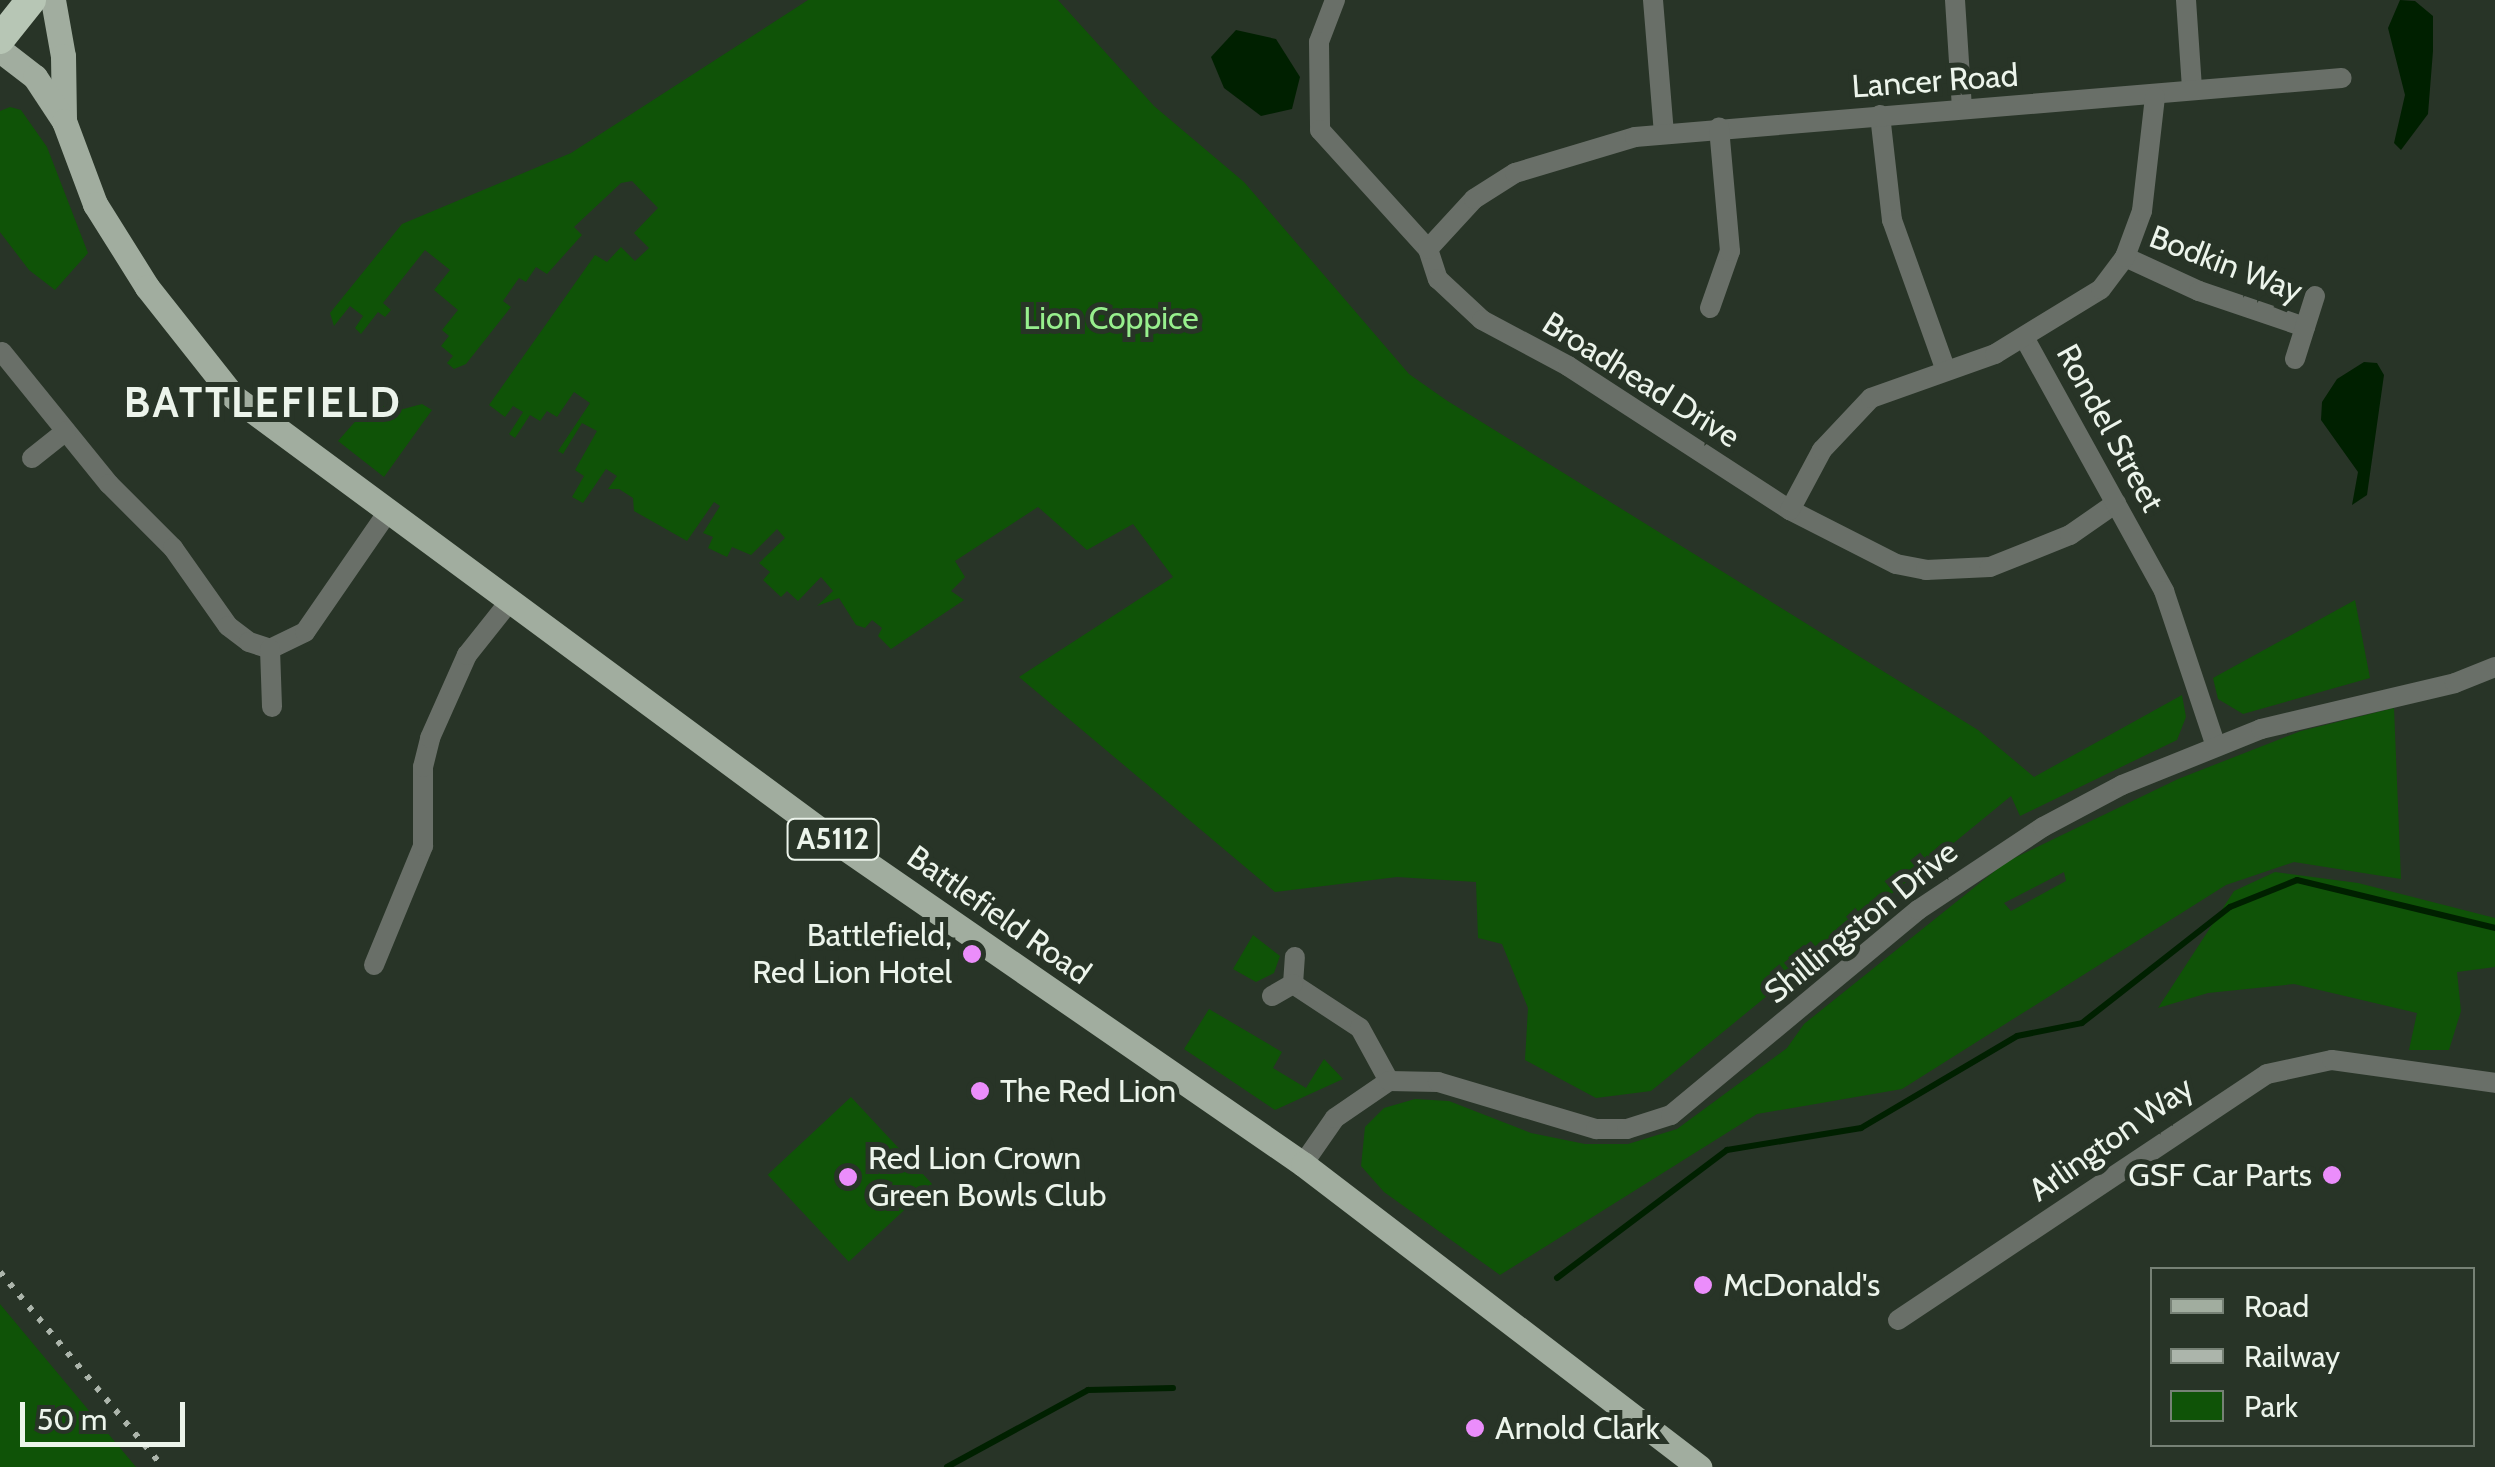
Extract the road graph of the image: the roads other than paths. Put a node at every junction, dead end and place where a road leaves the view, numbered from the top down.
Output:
1 (31, 0) edge
2 (53, 0) edge
3 (1335, 0) edge
4 (1653, 0) edge
5 (1956, 0) edge
6 (2186, 0) edge
7 (0, 39) edge
8 (0, 50) edge
9 (2342, 78) dead end
10 (2192, 88) junction
11 (2155, 97) junction
12 (1962, 109) junction
13 (1880, 114) junction
14 (64, 121) junction
15 (1719, 127) junction
16 (1664, 134) junction
17 (1428, 249) junction
18 (2125, 257) junction
19 (2315, 296) dead end
20 (1710, 308) dead end
21 (2305, 326) junction
22 (2025, 339) junction
23 (2, 352) dead end
24 (2295, 359) dead end
25 (1946, 371) junction
26 (66, 432) junction
27 (32, 458) dead end
28 (2116, 502) junction
29 (1790, 510) junction
30 (387, 513) junction
31 (510, 601) junction
32 (270, 649) junction
33 (2495, 666) edge
34 (272, 707) dead end
35 (2216, 746) junction
36 (1294, 957) dead end
37 (374, 965) dead end
38 (1293, 984) junction
39 (1272, 996) dead end
40 (1390, 1081) junction
41 (2495, 1083) edge
42 (1303, 1164) junction
43 (1898, 1320) dead end
44 (1700, 1467) edge

1 - 7 highway
2 - 14 main road, Battlefield Road / A5112
3 - 17 street, Broadhead Drive
4 - 16 street
5 - 12 street
6 - 10 street
8 - 14 main road, Battlefield Road / A5112
9 - 10 street
10 - 11 street
11 - 12 street, Lancer Road
11 - 18 street, Rondel Street
12 - 13 street, Lancer Road
13 - 15 street, Lancer Road
13 - 25 street
14 - 30 main road, Battlefield Road / A5112
15 - 16 street, Lancer Road
15 - 20 street
16 - 17 street, Lancer Road
17 - 29 street, Broadhead Drive
18 - 21 street, Bodkin Way
18 - 22 street, Rondel Street
19 - 21 street
21 - 24 street
22 - 25 street
22 - 28 street, Rondel Street
23 - 26 street
25 - 29 street
26 - 27 street
26 - 32 street
28 - 29 street, Broadhead Drive
28 - 35 street, Rondel Street
30 - 31 main road, Battlefield Road / A5112
30 - 32 street
31 - 37 street
31 - 42 main road, Battlefield Road / A5112
32 - 34 street
33 - 35 street, Shillingston Drive
35 - 40 street, Shillingston Drive
36 - 38 street
38 - 39 street
38 - 40 street
40 - 42 street
41 - 43 street, Arlington Way
42 - 44 main road, Battlefield Road / A5112

